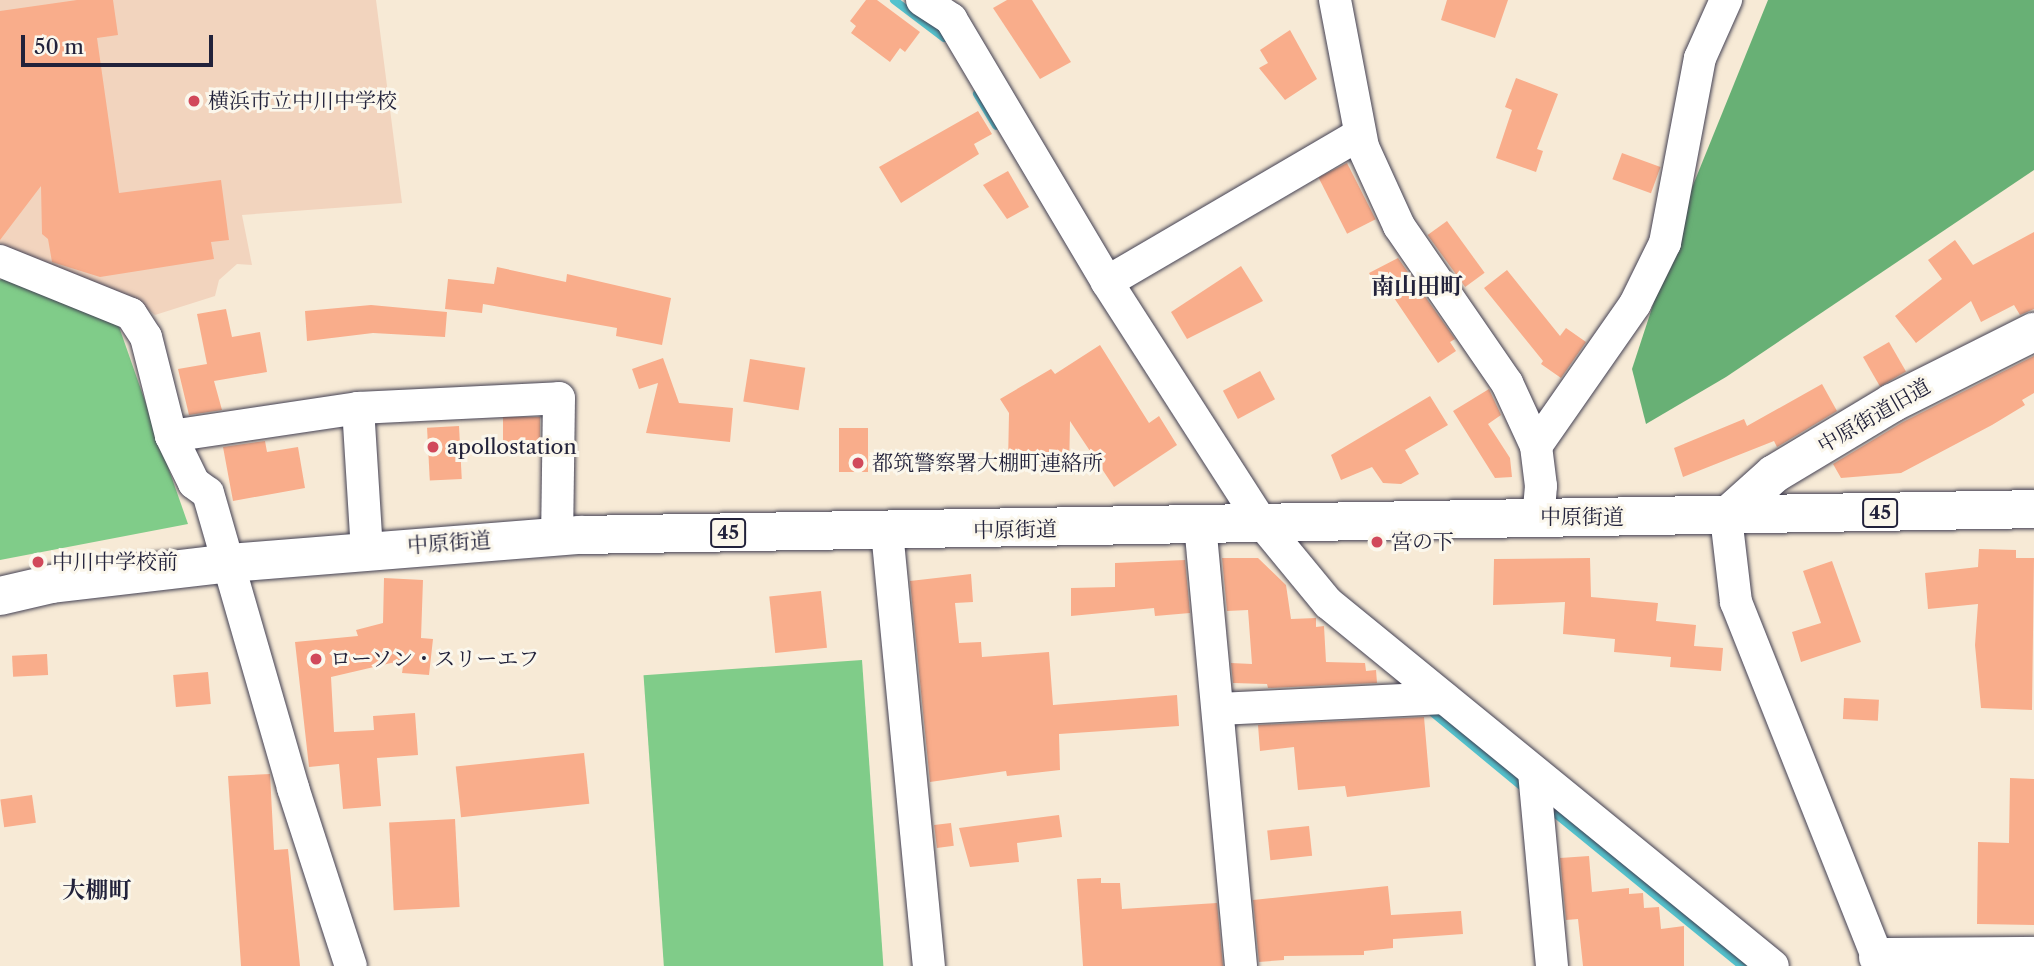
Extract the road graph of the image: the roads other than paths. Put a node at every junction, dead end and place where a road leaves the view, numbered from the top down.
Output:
1 (922, 0) edge
2 (1335, 0) edge
3 (1726, 0) edge
4 (1359, 135) junction
5 (3, 265) edge
6 (1107, 282) junction
7 (2034, 332) edge
8 (358, 408) junction
9 (171, 436) junction
10 (1536, 446) junction
11 (2034, 509) edge
12 (1726, 517) junction
13 (1538, 518) junction
14 (1262, 523) junction
15 (1200, 524) junction
16 (887, 531) junction
17 (557, 536) junction
18 (367, 550) junction
19 (230, 563) junction
20 (0, 596) edge
21 (1444, 698) junction
22 (1219, 709) junction
23 (1534, 775) junction
24 (2034, 956) edge
25 (1880, 961) edge
26 (351, 966) edge
27 (929, 966) edge
28 (1241, 966) edge
29 (1552, 966) edge
30 (1773, 966) edge

1 - 6 street
2 - 4 street
3 - 10 street
4 - 6 street
4 - 10 street
5 - 9 street
6 - 14 street
7 - 12 main road, 中原街道旧道
8 - 9 street
8 - 17 street
8 - 18 street
9 - 19 street
10 - 13 street
11 - 12 main road, 中原街道 / 45
12 - 13 main road, 中原街道 / 45
12 - 25 street
13 - 14 main road, 中原街道 / 45
14 - 15 main road, 中原街道 / 45
14 - 21 street
15 - 16 main road, 中原街道 / 45
15 - 22 street
16 - 17 main road, 中原街道 / 45
16 - 27 street
17 - 18 main road, 中原街道 / 45
18 - 19 main road, 中原街道 / 45
19 - 20 main road, 中原街道 / 45
19 - 26 street
21 - 22 street
21 - 23 street
22 - 28 street
23 - 29 street
23 - 30 street
24 - 25 main road

